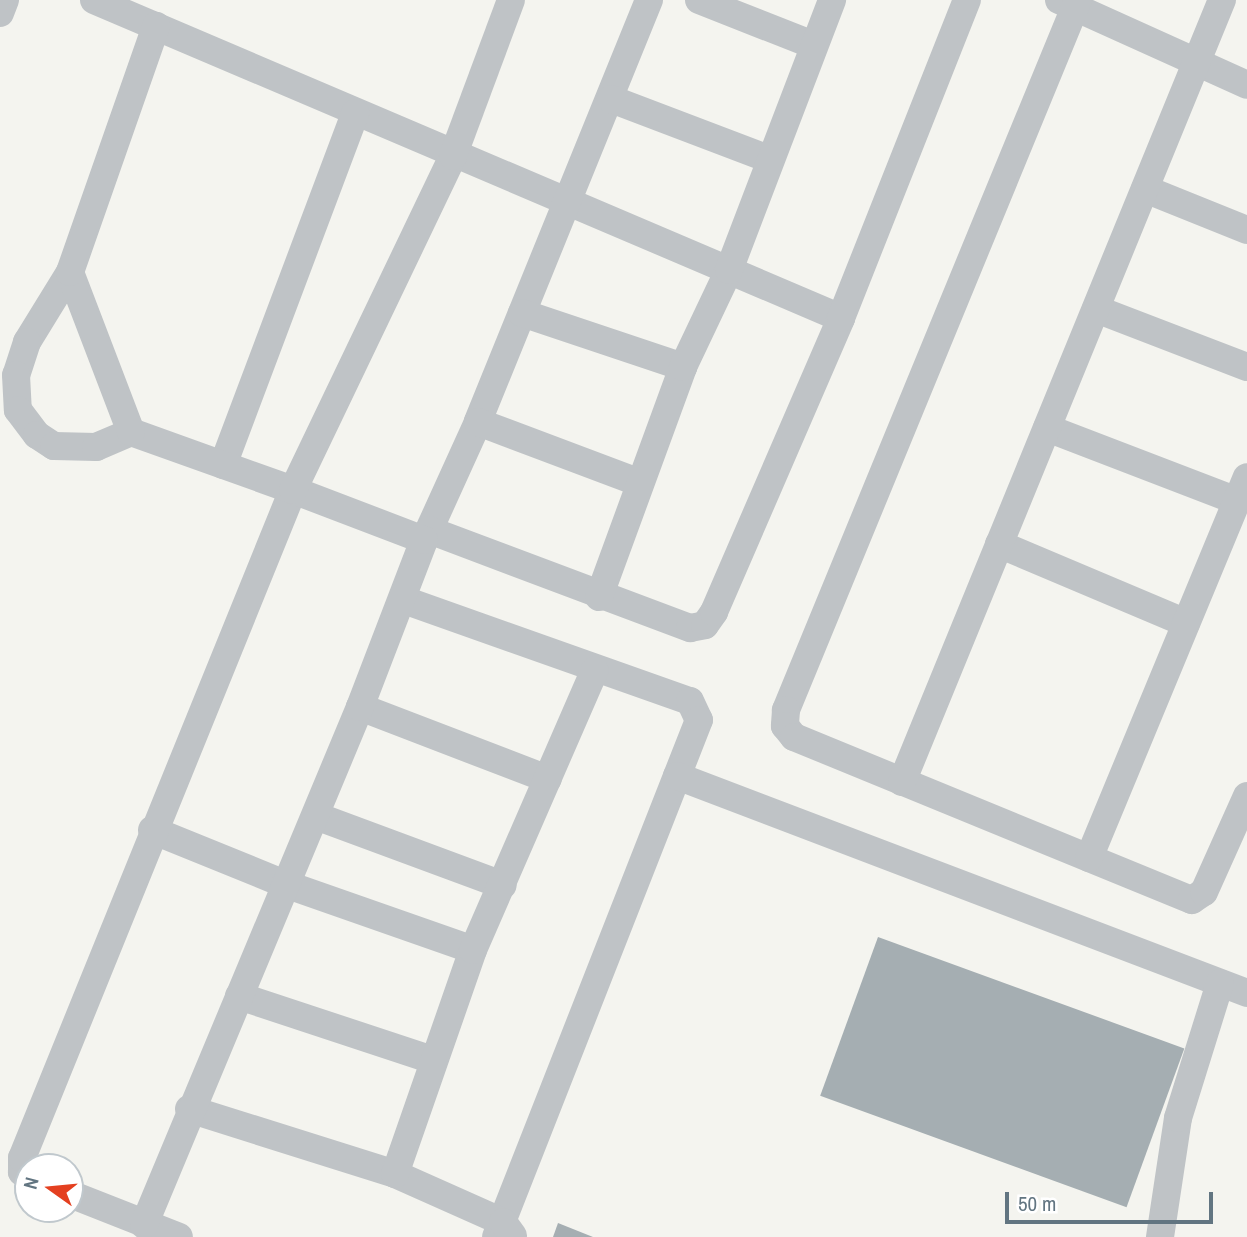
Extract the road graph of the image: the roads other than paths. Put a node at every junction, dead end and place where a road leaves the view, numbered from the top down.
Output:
1 (5, 0) edge
2 (94, 0) edge
3 (511, 0) edge
4 (649, 0) edge
5 (699, 0) edge
6 (832, 0) edge
7 (967, 0) edge
8 (1222, 0) edge
9 (1070, 3) edge
10 (0, 13) edge
11 (156, 26) junction
12 (813, 46) junction
13 (1196, 64) junction
14 (1247, 85) edge
15 (611, 99) junction
16 (355, 113) junction
17 (453, 156) junction
18 (769, 159) junction
19 (1145, 189) junction
20 (567, 199) junction
21 (1247, 230) edge
22 (729, 270) junction
23 (70, 272) junction
24 (1096, 309) junction
25 (522, 313) junction
26 (841, 318) junction
27 (682, 367) junction
28 (1247, 368) edge
29 (478, 422) junction
30 (1047, 428) junction
31 (131, 432) junction
32 (223, 465) junction
33 (640, 483) junction
34 (293, 489) junction
35 (1242, 489) edge
36 (999, 544) junction
37 (599, 597) junction
38 (404, 600) junction
39 (1186, 623) junction
40 (595, 670) junction
41 (360, 708) junction
42 (677, 776) junction
43 (548, 779) junction
44 (902, 782) junction
45 (1247, 796) edge
46 (316, 816) junction
47 (152, 830) junction
48 (1089, 858) junction
49 (285, 884) junction
50 (503, 885) junction
51 (474, 950) junction
52 (1220, 983) junction
53 (1247, 993) edge
54 (239, 996) junction
55 (433, 1060) junction
56 (189, 1109) junction
57 (24, 1153) edge
58 (395, 1174) junction
59 (84, 1200) edge
60 (144, 1225) junction
61 (504, 1232) edge
62 (179, 1237) edge
63 (1160, 1237) edge

1 - 10 street
2 - 11 street
3 - 17 street
4 - 15 street
5 - 12 street
6 - 12 street
7 - 26 street
8 - 13 street
9 - 13 street
9 - 44 street
11 - 16 street
11 - 23 street
12 - 18 street
13 - 14 street
13 - 19 street
15 - 18 street
15 - 20 street
16 - 17 street
16 - 32 street
17 - 20 street
17 - 34 street
18 - 22 street
19 - 21 street
19 - 24 street
20 - 22 street
20 - 25 street
22 - 26 street
22 - 27 street
23 - 31 street
23 - 31 street
24 - 28 street
24 - 30 street
25 - 27 street
25 - 29 street
26 - 37 street
27 - 33 street
29 - 33 street
29 - 37 street
30 - 35 street
30 - 36 street
31 - 32 street
32 - 34 street
33 - 37 street
34 - 38 street
34 - 47 street
35 - 39 street
36 - 39 street
36 - 44 street
38 - 40 street
38 - 41 street
39 - 48 street
40 - 42 street
40 - 43 street
41 - 43 street
41 - 46 street
42 - 52 street
42 - 61 street
43 - 50 street
44 - 48 street
45 - 48 street
46 - 49 street
46 - 50 street
47 - 49 street
47 - 57 street
49 - 51 street
49 - 54 street
50 - 51 street
51 - 55 street
52 - 53 street
52 - 63 street
54 - 55 street
54 - 56 street
55 - 58 street
56 - 58 street
56 - 60 street
58 - 61 street
59 - 60 street
60 - 62 street

